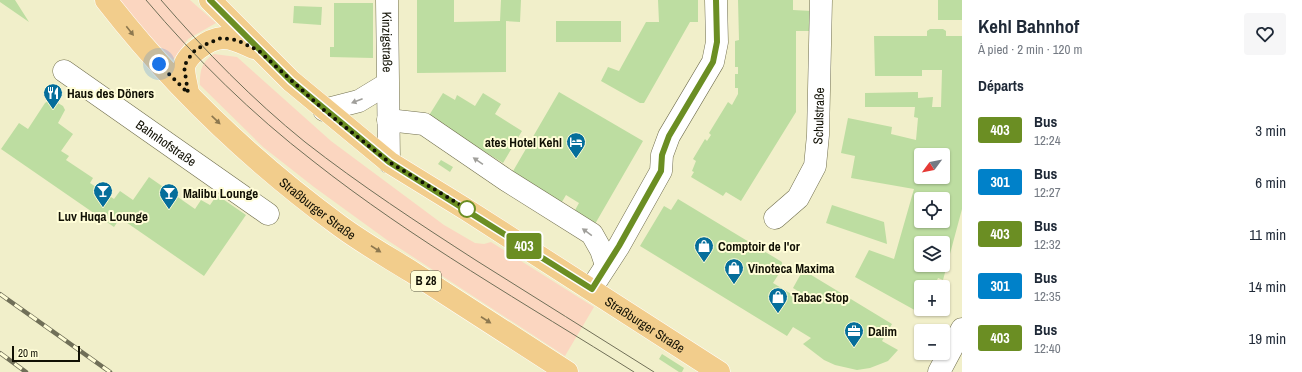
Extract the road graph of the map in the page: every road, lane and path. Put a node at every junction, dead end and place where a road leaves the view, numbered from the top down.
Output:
1 (106, 0) edge
2 (210, 0) edge
3 (387, 0) edge
4 (716, 0) edge
5 (821, 0) edge
6 (259, 51) junction
7 (64, 71) dead end
8 (387, 84) junction
9 (188, 93) junction
10 (324, 110) junction
11 (388, 120) junction
12 (389, 162) junction
13 (268, 214) dead end
14 (775, 218) dead end
15 (606, 265) junction
16 (592, 289) junction
17 (962, 329) edge
18 (567, 372) edge
19 (719, 372) edge
20 (939, 372) edge

1 -> 9 main road, Straßburger Straße / B 28
2 - 6 main road, Straßburger Straße
3 - 8 street, Kinzigstraße
4 - 15 street
5 - 14 street, Schulstraße
6 - 9 main road
6 - 10 main road, Straßburger Straße
7 - 13 street, Bahnhofstraße
8 -> 10 street, Kinzigstraße
8 - 11 street, Kinzigstraße
9 -> 18 main road, Straßburger Straße / B 28
10 - 12 main road, Straßburger Straße
11 - 12 street, Kinzigstraße
15 -> 11 street
12 - 16 main road, Straßburger Straße
15 - 16 street
16 - 19 main road, Straßburger Straße
17 - 20 street

